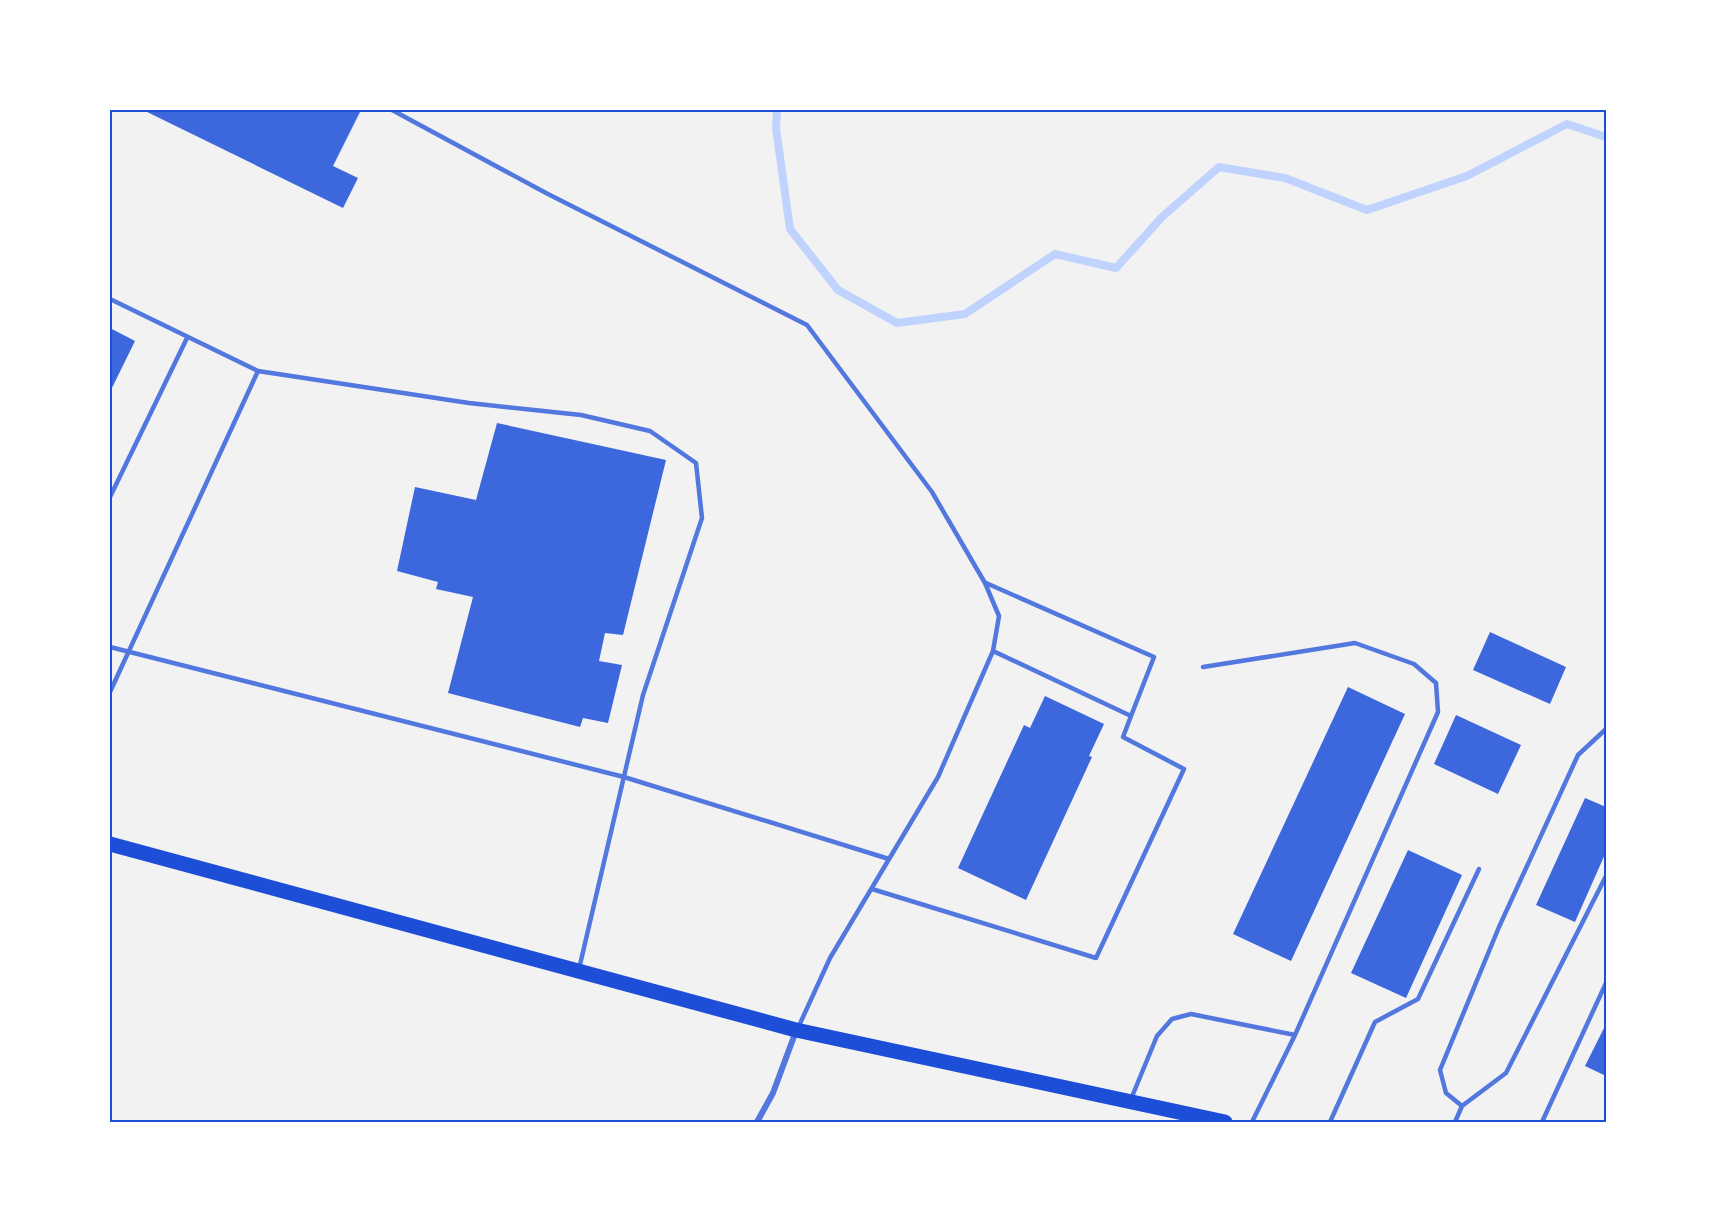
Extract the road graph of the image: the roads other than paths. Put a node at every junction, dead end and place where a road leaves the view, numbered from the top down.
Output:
1 (392, 110) edge
2 (110, 299) edge
3 (187, 338) junction
4 (258, 371) junction
5 (110, 497) edge
6 (986, 583) junction
7 (110, 647) edge
8 (993, 651) junction
9 (129, 654) junction
10 (1203, 667) dead end
11 (110, 692) edge
12 (1131, 716) junction
13 (1606, 729) edge
14 (624, 777) junction
15 (110, 844) edge
16 (889, 859) junction
17 (1479, 868) dead end
18 (1606, 876) edge
19 (872, 889) junction
20 (579, 971) junction
21 (1606, 983) edge
22 (796, 1030) junction
23 (1295, 1035) junction
24 (1130, 1102) junction
25 (1462, 1106) junction
26 (757, 1122) edge
27 (1225, 1122) edge
28 (1252, 1122) edge
29 (1330, 1122) edge
30 (1455, 1122) edge
31 (1542, 1122) edge

1 - 6 lane
2 - 3 lane
3 - 4 lane
3 - 5 lane
4 - 9 lane
4 - 14 lane
6 - 8 lane
6 - 12 lane
7 - 9 lane
8 - 12 lane
8 - 16 lane
9 - 11 lane
9 - 14 lane
10 - 23 lane
12 - 19 lane
13 - 25 lane
14 - 16 lane
14 - 20 lane
15 - 20 main road
16 - 19 lane
17 - 29 lane
18 - 25 lane
19 - 22 lane
20 - 22 main road
21 - 31 lane
22 - 24 main road
22 - 26 street
23 - 24 lane
23 - 28 lane
24 - 27 main road
25 - 30 lane

